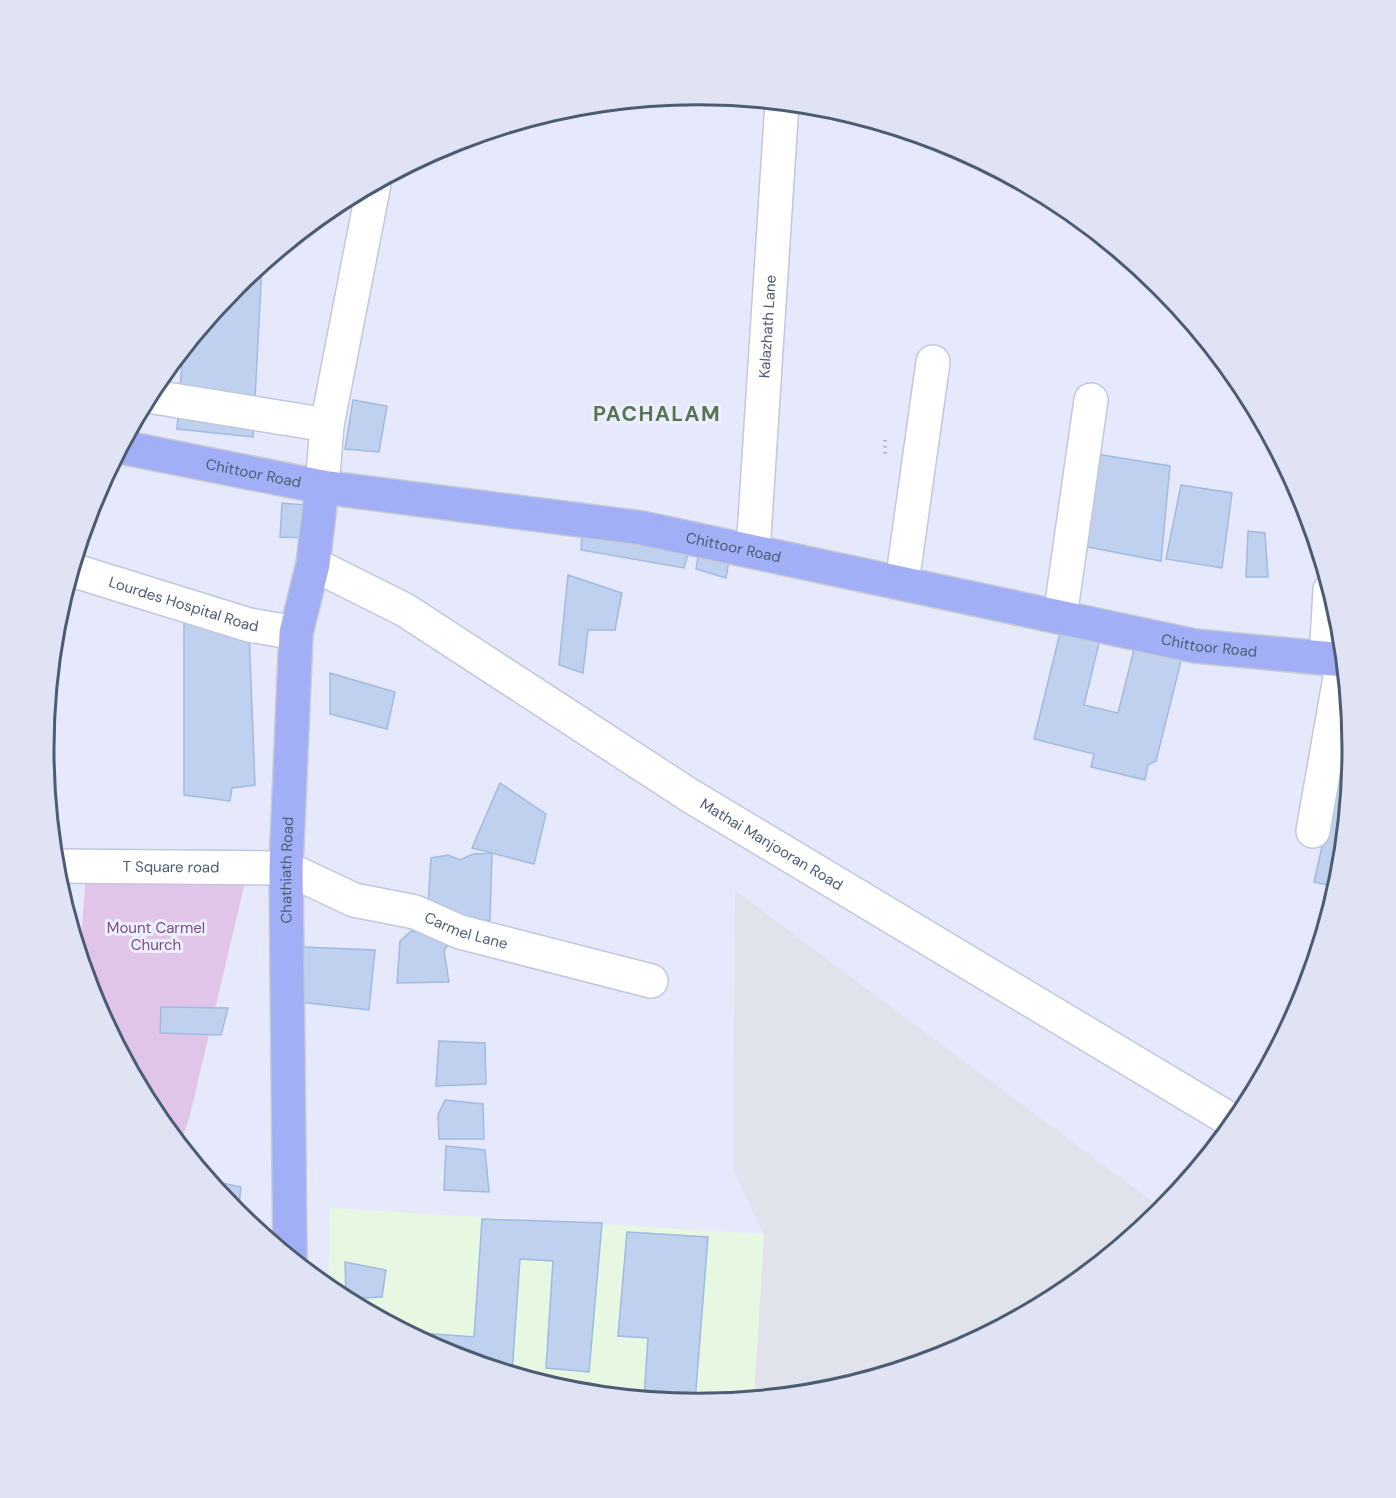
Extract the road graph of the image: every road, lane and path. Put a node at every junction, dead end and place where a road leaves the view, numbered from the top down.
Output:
1 (781, 111) edge
2 (372, 194) edge
3 (933, 362) dead end
4 (164, 389) edge
5 (1091, 400) dead end
6 (327, 425) junction
7 (128, 448) edge
8 (322, 487) junction
9 (753, 551) junction
10 (313, 564) junction
11 (79, 572) edge
12 (902, 583) junction
13 (1060, 617) junction
14 (296, 633) junction
15 (1335, 660) edge
16 (1337, 670) edge
17 (1313, 831) dead end
18 (65, 866) edge
19 (286, 868) junction
20 (651, 981) dead end
21 (1226, 1117) edge
22 (290, 1247) edge

1 - 9 street, Kalazhath Lane
2 - 6 street
3 - 12 street
4 - 6 street
5 - 13 street
6 - 8 street
7 - 8 main road, Chittoor Road
8 - 9 main road, Chittoor Road
8 - 10 main road, Chathiath Road
9 - 12 main road, Chittoor Road
10 - 14 main road, Chathiath Road
10 - 21 street, Mathai Manjooran Road
11 - 14 street, Lourdes Hospital Road
12 - 13 main road, Chittoor Road
13 - 15 main road, Chittoor Road
14 - 19 main road, Chathiath Road
16 - 17 street
18 - 19 street, T Square road
19 - 20 street, Carmel Lane
19 - 22 main road, Chathiath Road

